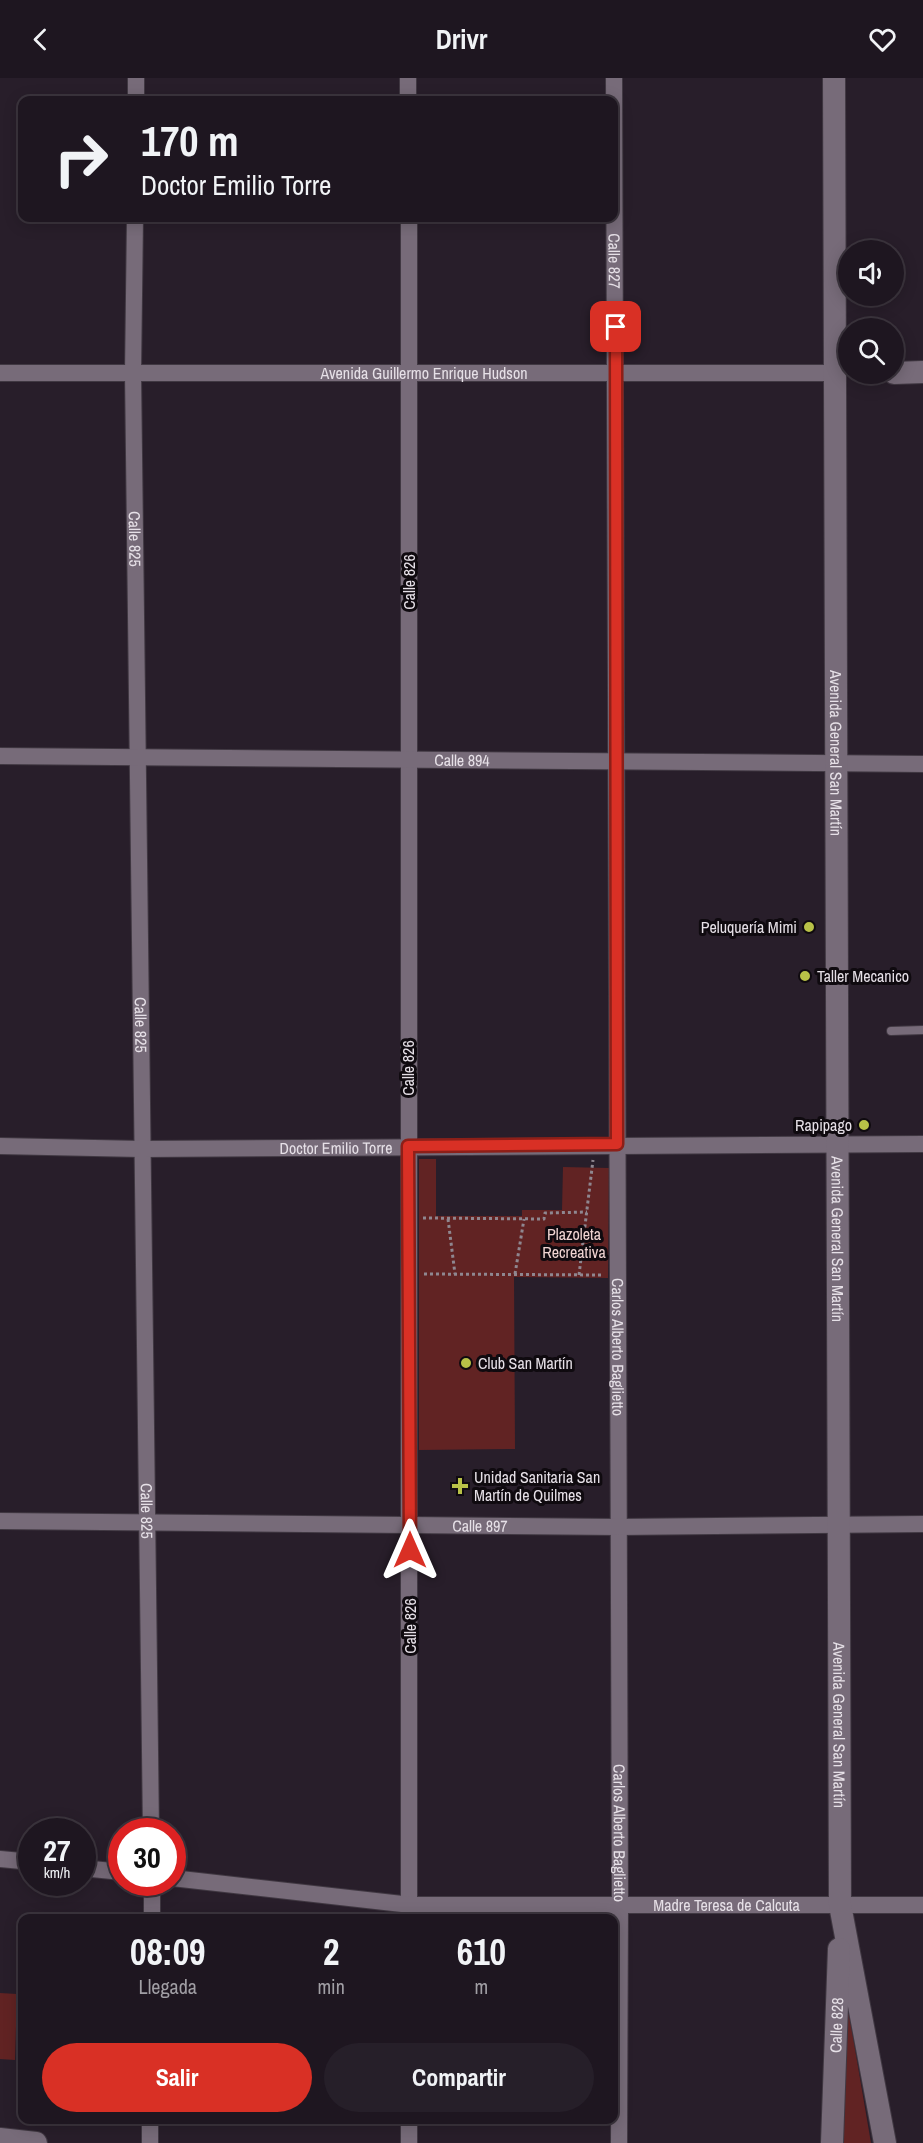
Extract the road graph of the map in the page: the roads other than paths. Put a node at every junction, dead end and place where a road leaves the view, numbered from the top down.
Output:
1 (136, 78) edge
2 (408, 78) edge
3 (614, 78) edge
4 (834, 78) edge
5 (136, 96) edge
6 (408, 96) edge
7 (614, 96) edge
8 (135, 222) edge
9 (409, 222) edge
10 (615, 222) edge
11 (841, 318) edge
12 (409, 372) junction
13 (616, 372) junction
14 (923, 372) edge
15 (0, 373) edge
16 (133, 373) junction
17 (838, 373) edge
18 (904, 373) edge
19 (842, 384) edge
20 (0, 756) edge
21 (137, 758) junction
22 (410, 762) junction
23 (617, 763) junction
24 (835, 763) junction
25 (923, 764) edge
26 (923, 1030) edge
27 (891, 1031) dead end
28 (836, 1143) junction
29 (617, 1144) junction
30 (923, 1144) edge
31 (0, 1146) edge
32 (408, 1146) junction
33 (141, 1149) junction
34 (0, 1521) edge
35 (147, 1524) junction
36 (838, 1524) junction
37 (923, 1524) edge
38 (410, 1526) junction
39 (618, 1527) junction
40 (151, 1818) edge
41 (0, 1859) edge
42 (18, 1861) edge
43 (186, 1880) edge
44 (152, 1896) edge
45 (840, 1905) junction
46 (923, 1905) edge
47 (620, 1906) junction
48 (409, 1912) edge
49 (152, 1914) edge
50 (150, 2124) edge
51 (410, 2124) edge
52 (0, 2139) edge
53 (36, 2143) edge
54 (150, 2143) edge
55 (410, 2143) edge
56 (619, 2143) edge
57 (832, 2143) edge
58 (885, 2143) edge

1 - 5 street
2 - 6 street
3 - 7 street, Calle 827
4 - 11 main road, Avenida General San Martín
8 - 16 street, Calle 825
9 - 12 street, Calle 826
10 - 13 street, Calle 827
12 - 13 street, Avenida Guillermo Enrique Hudson
12 - 16 street, Avenida Guillermo Enrique Hudson
12 - 22 street, Calle 826
13 - 17 street, Avenida Guillermo Enrique Hudson
13 - 23 street, Carlos Alberto Baglietto
14 - 18 main road
15 - 16 street, Avenida Guillermo Enrique Hudson
16 - 21 street, Calle 825
19 - 24 main road, Avenida General San Martín
20 - 21 street, Calle 894
21 - 22 street, Calle 894
21 - 33 street, Calle 825
22 - 23 street, Calle 894
22 - 32 street, Calle 826
23 - 24 street, Calle 894
23 - 29 street, Carlos Alberto Baglietto
24 - 25 street, Calle 894
24 - 28 main road, Avenida General San Martín
26 - 27 lane
28 - 29 street, Doctor Emilio Torre
28 - 30 street, Doctor Emilio Torre
28 - 36 main road, Avenida General San Martín
29 - 32 street, Doctor Emilio Torre
29 - 39 street, Carlos Alberto Baglietto
31 - 33 street, Doctor Emilio Torre
32 - 33 street, Doctor Emilio Torre
32 - 38 street, Calle 826
33 - 35 street, Calle 825
34 - 35 street, Calle 897
35 - 38 street, Calle 897
35 - 40 street, Calle 825
36 - 37 street, Calle 897
36 - 39 street, Calle 897
36 - 45 main road, Avenida General San Martín
38 - 39 street, Calle 897
38 - 48 street, Calle 826
39 - 47 street, Carlos Alberto Baglietto
41 - 42 street
43 - 48 street, Madre Teresa de Calcuta
44 - 49 street
45 - 46 street, Madre Teresa de Calcuta
45 - 47 street, Madre Teresa de Calcuta
45 - 57 main road, Calle 828
45 - 58 main road, Avenida General San Martín
47 - 48 street, Madre Teresa de Calcuta
47 - 56 street, Carlos Alberto Baglietto
50 - 54 street
51 - 55 street
52 - 53 main road

